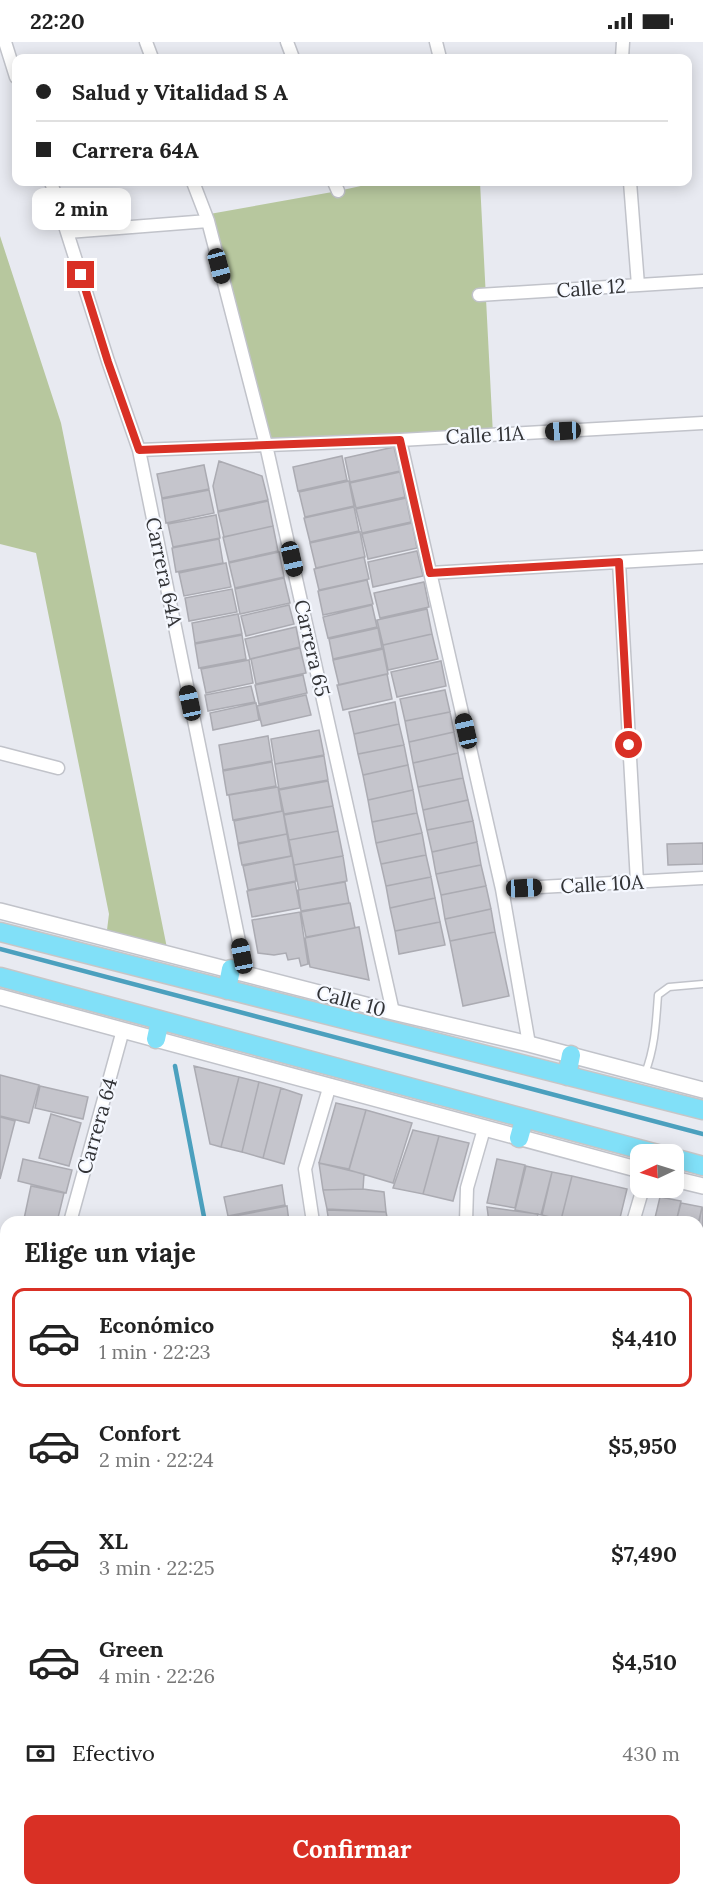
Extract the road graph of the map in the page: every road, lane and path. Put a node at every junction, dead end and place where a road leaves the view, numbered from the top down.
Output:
1 (5, 42) edge
2 (12, 64) edge
3 (52, 186) edge
4 (195, 186) edge
5 (630, 186) edge
6 (208, 221) junction
7 (68, 232) junction
8 (703, 281) edge
9 (638, 285) junction
10 (479, 295) dead end
11 (703, 423) edge
12 (400, 440) junction
13 (266, 445) junction
14 (139, 450) junction
15 (703, 557) edge
16 (619, 562) junction
17 (430, 573) junction
18 (0, 753) edge
19 (58, 768) dead end
20 (703, 878) edge
21 (637, 882) junction
22 (502, 889) junction
23 (0, 911) edge
24 (0, 932) edge
25 (236, 970) junction
26 (0, 977) edge
27 (703, 984) edge
28 (227, 990) junction
29 (0, 997) edge
30 (393, 1012) junction
31 (160, 1020) junction
32 (123, 1030) junction
33 (156, 1039) junction
34 (529, 1044) junction
35 (571, 1055) junction
36 (644, 1074) junction
37 (567, 1076) junction
38 (330, 1085) junction
39 (703, 1090) edge
40 (703, 1110) edge
41 (524, 1120) junction
42 (484, 1129) junction
43 (519, 1138) junction
44 (630, 1147) edge
45 (684, 1161) edge
46 (703, 1166) edge
47 (630, 1167) edge
48 (684, 1181) edge
49 (703, 1186) edge
50 (640, 1198) edge
51 (72, 1216) edge
52 (312, 1216) edge
53 (466, 1216) edge
54 (635, 1216) edge

1 - 2 street
3 - 7 street, Carrera 64A
4 - 6 street, Carrera 65
5 - 9 street
6 - 7 street
6 - 13 street, Carrera 65
7 - 14 street, Carrera 64A
8 - 9 street, Calle 12
9 - 10 street, Calle 12
11 - 12 street, Calle 11A
12 - 13 street, Calle 11A
12 - 17 street
13 - 14 street, Calle 11A
13 - 30 street, Carrera 65
14 - 25 street, Carrera 64A
15 - 16 street
16 - 17 street
16 - 21 street
17 - 22 street
18 - 19 street
20 - 21 street, Calle 10A
21 - 22 street, Calle 10A
22 - 34 street
23 - 25 street, Calle 10
24 - 28 main road, Calle 10
25 - 28 main road
25 - 30 street, Calle 10
26 - 31 main road
27 - 36 lane
28 - 37 main road, Calle 10
29 - 32 street
30 - 34 street, Calle 10
31 - 33 main road
31 - 41 main road
32 - 33 street
32 - 51 street, Carrera 64
33 - 38 street
34 - 35 street, Calle 10
35 - 36 street, Calle 10
35 - 37 main road
36 - 39 street, Calle 10
37 - 40 main road, Calle 10
38 - 42 street
38 - 52 street
41 - 43 main road
41 - 44 main road
42 - 43 street
42 - 53 street
43 - 47 street
45 - 46 main road
48 - 49 street
50 - 54 street

